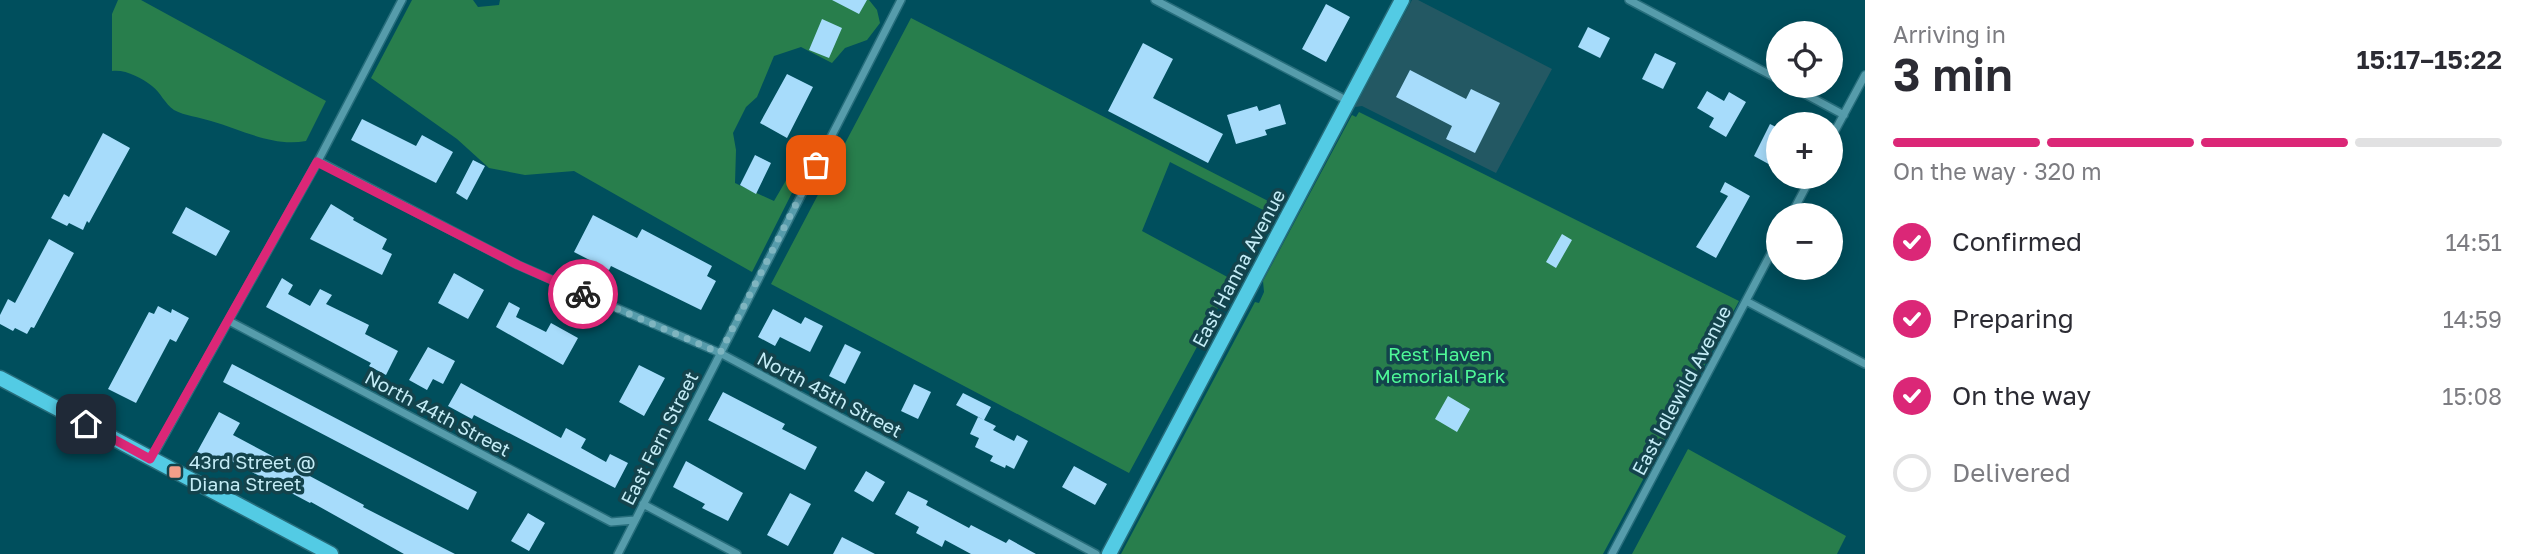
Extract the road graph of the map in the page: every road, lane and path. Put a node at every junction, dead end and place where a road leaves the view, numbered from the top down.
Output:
1 (402, 0) edge
2 (901, 0) edge
3 (1155, 0) edge
4 (1402, 0) edge
5 (1629, 0) edge
6 (1766, 73) edge
7 (1865, 75) edge
8 (1812, 98) edge
9 (1348, 102) junction
10 (1844, 115) joint
11 (317, 162) junction
12 (1766, 263) edge
13 (1746, 301) junction
14 (229, 321) junction
15 (720, 353) junction
16 (1865, 364) edge
17 (0, 378) edge
18 (150, 459) junction
19 (643, 505) junction
20 (635, 520) junction
21 (331, 554) edge
22 (618, 554) edge
23 (737, 554) edge
24 (1096, 554) edge
25 (1109, 554) edge
26 (1612, 554) edge

1 - 11 street
2 - 15 street, East Fern Street
3 - 9 street
4 - 9 street, East Hanna Avenue
5 - 6 street
7 - 10 street
8 - 10 street
9 - 25 street, East Hanna Avenue
11 - 14 street
11 - 15 street, North 45th Street
12 - 13 street, East Idlewild Avenue
13 - 16 street
13 - 26 street, East Idlewild Avenue
14 - 18 street
14 - 20 street, North 44th Street
15 - 19 street, East Fern Street
15 - 24 street, North 45th Street
17 - 18 street
18 - 21 street
19 - 20 street, East Fern Street
19 - 23 street
20 - 22 street, East Fern Street

